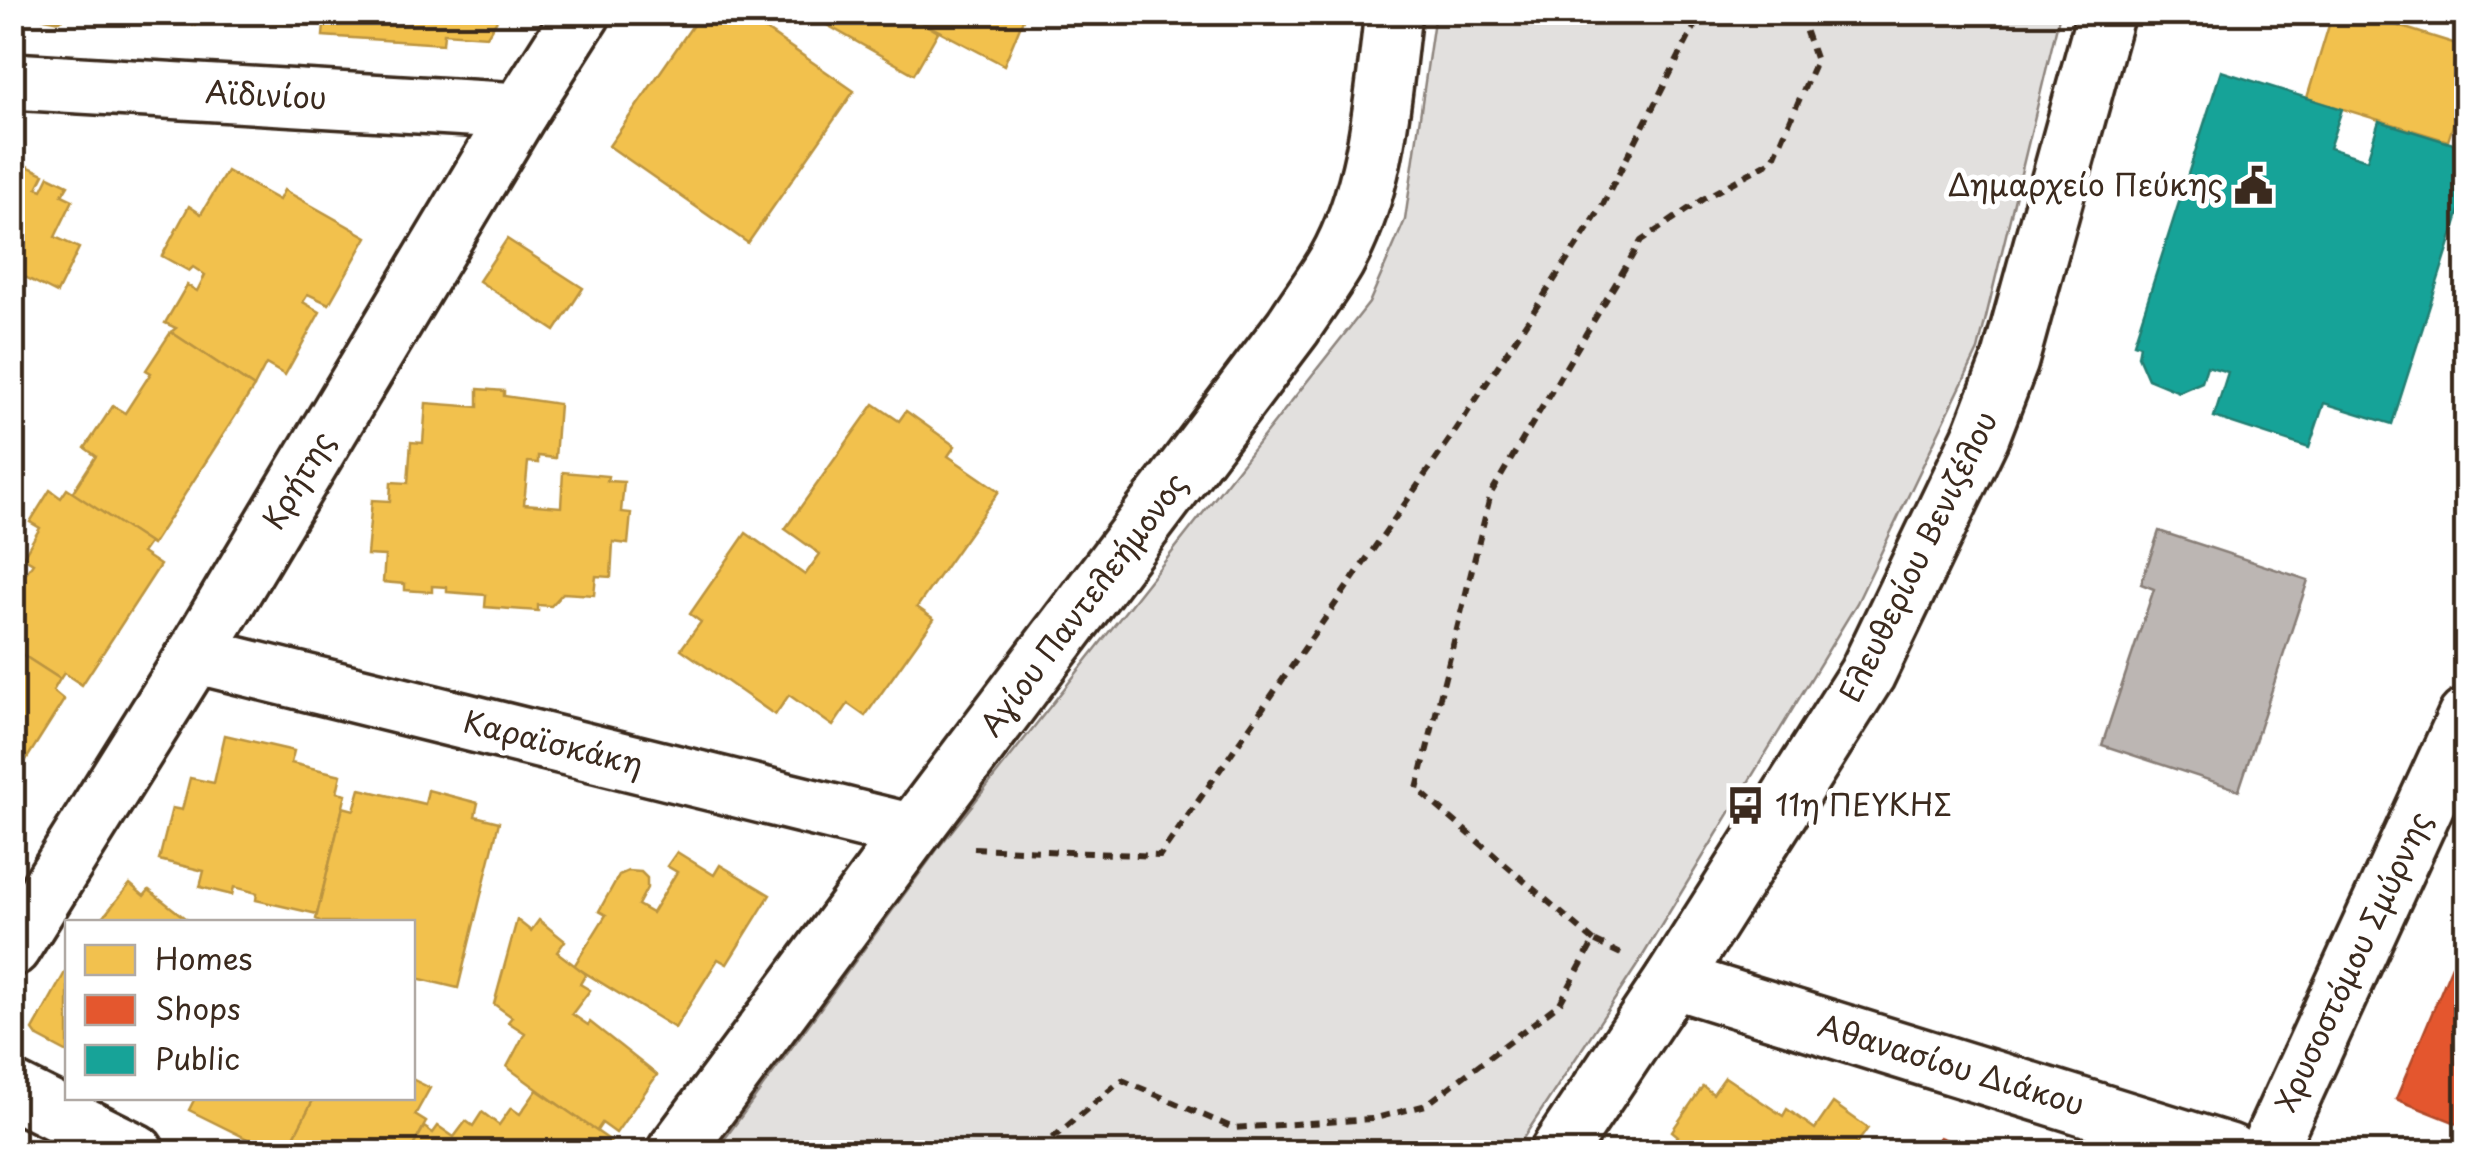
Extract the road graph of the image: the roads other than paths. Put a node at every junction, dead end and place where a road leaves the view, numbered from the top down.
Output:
1 (583, 12) edge
2 (1393, 12) edge
3 (2106, 12) edge
4 (12, 81) edge
5 (520, 111) junction
6 (195, 655) junction
7 (2466, 717) edge
8 (912, 832) junction
9 (12, 948) edge
10 (1673, 980) junction
11 (12, 1090) edge
12 (136, 1152) edge
13 (675, 1152) edge
14 (1558, 1152) edge
15 (2230, 1152) edge
16 (2267, 1152) edge

1 - 5 street, Κρήτης
2 - 8 street, Αγίου Παντελεήμονος
3 - 10 street, Ελευθερίου Βενιζέλου
4 - 5 street, Αϊδινίου
5 - 6 street, Κρήτης
6 - 8 street, Καραϊσκάκη
6 - 9 street, Κρήτης
7 - 16 street, Χρυσοστόμου Σμύρνης
8 - 13 street, Αγίου Παντελεήμονος
10 - 14 street, Ελευθερίου Βενιζέλου
10 - 15 street, Αθανασίου Διάκου
11 - 12 street

